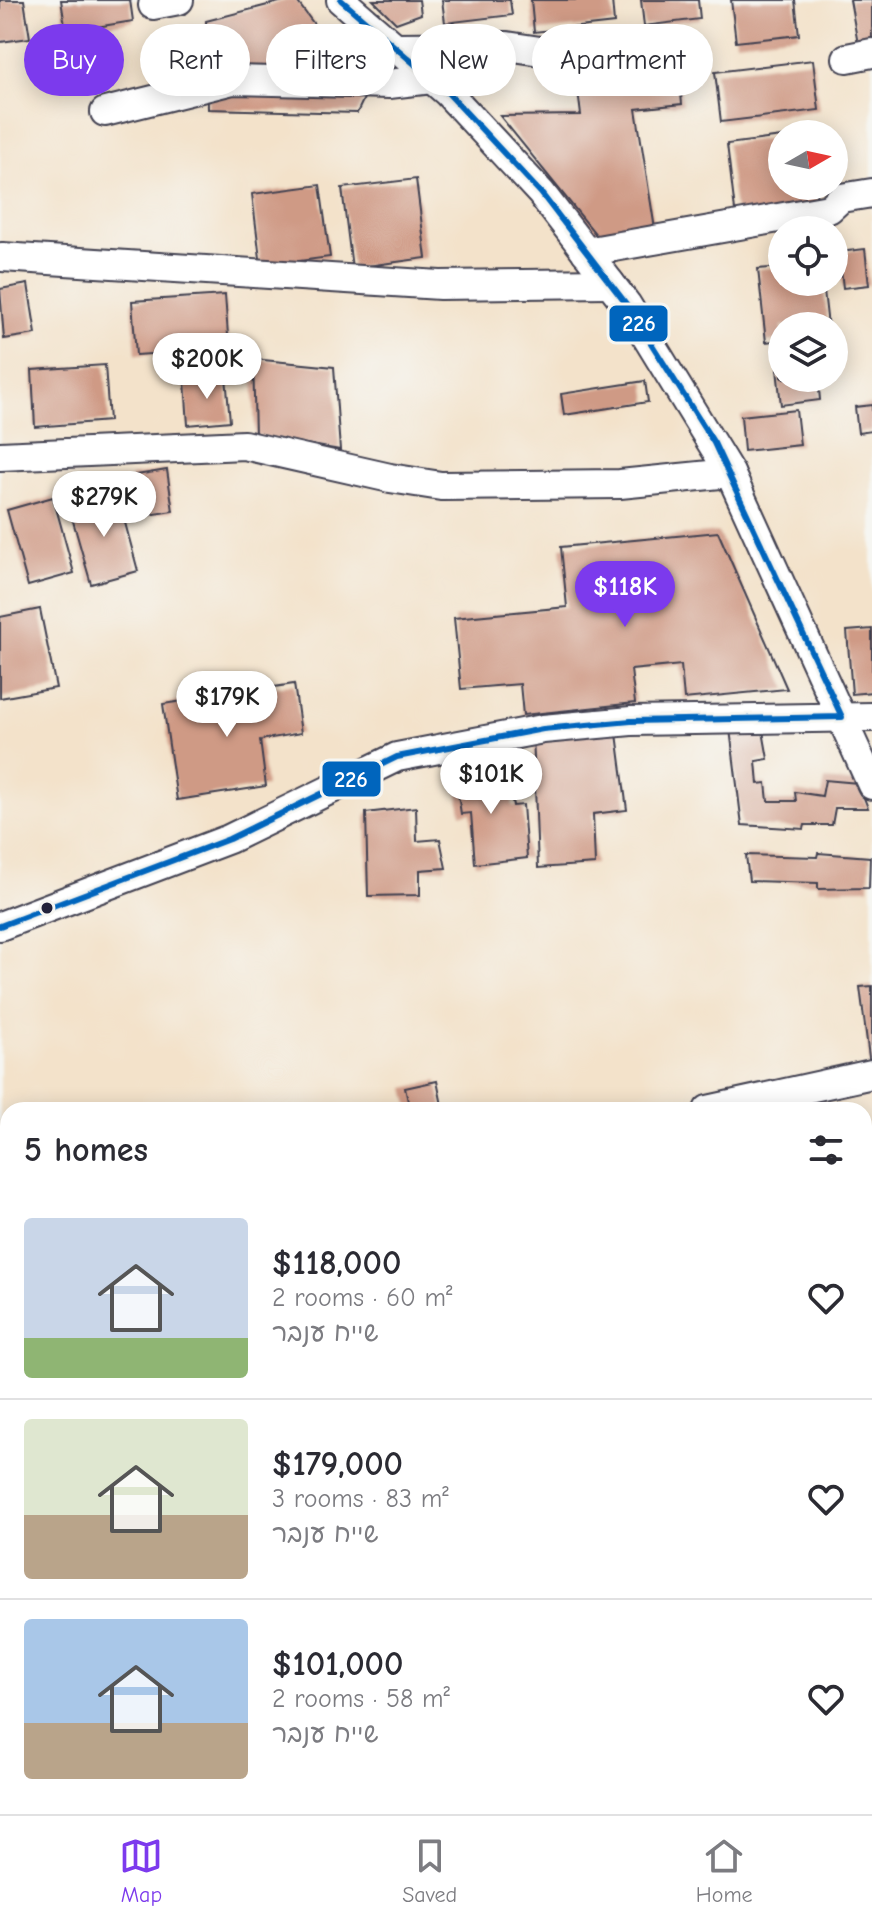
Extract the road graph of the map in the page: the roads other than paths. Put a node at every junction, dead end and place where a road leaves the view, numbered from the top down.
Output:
1 (341, 0) edge
2 (369, 24) edge
3 (395, 47) joint
4 (532, 50) edge
5 (411, 61) edge
6 (411, 81) edge
7 (448, 96) edge
8 (105, 112) dead end
9 (872, 193) edge
10 (586, 252) junction
11 (2, 257) edge
12 (610, 283) junction
13 (0, 456) edge
14 (730, 473) junction
15 (842, 717) junction
16 (872, 717) edge
17 (872, 785) edge
18 (0, 926) edge
19 (872, 1074) edge
20 (744, 1102) edge

1 - 2 street
3 - 4 street
3 - 5 street
6 - 8 street
7 - 10 street
9 - 10 street
10 - 12 street
11 - 12 street
12 - 14 street
13 - 14 street
14 - 15 street
15 - 16 street
15 - 17 street
15 - 18 street
19 - 20 street

